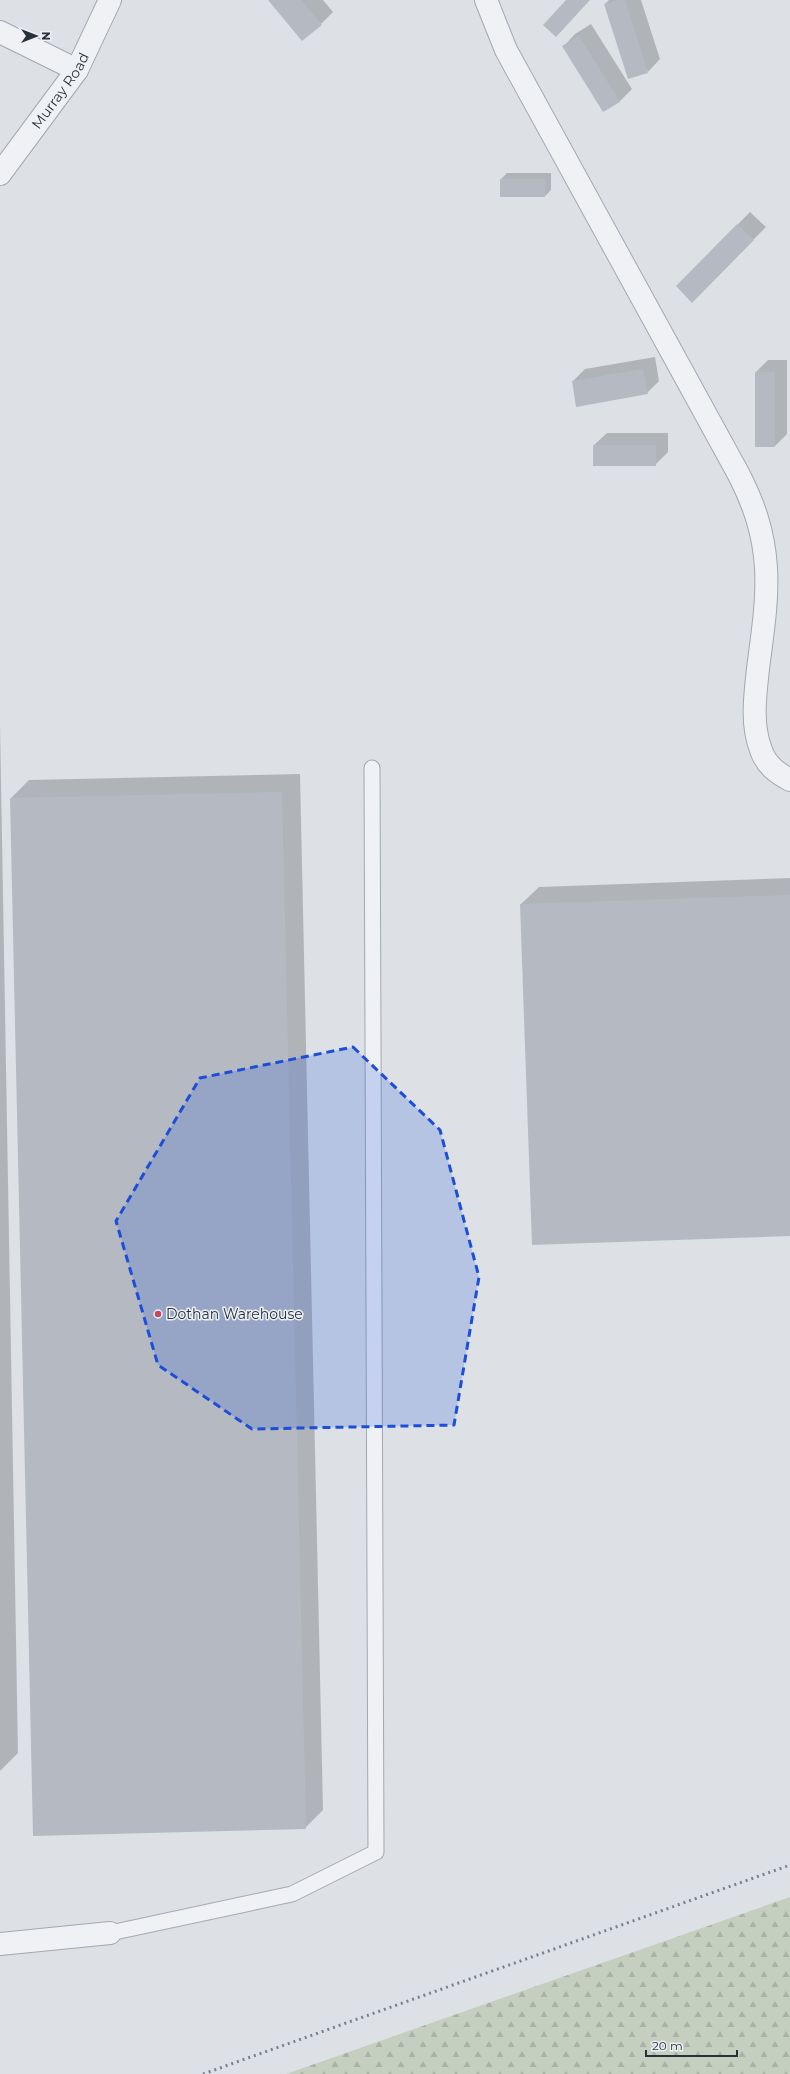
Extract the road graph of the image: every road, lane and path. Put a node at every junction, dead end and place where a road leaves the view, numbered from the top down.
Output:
1 (110, 0) edge
2 (486, 0) edge
3 (0, 32) edge
4 (77, 70) junction
5 (0, 174) edge
6 (372, 768) dead end
7 (790, 780) edge
8 (110, 1933) joint
9 (0, 1944) edge

1 - 4 street, Murray Road
2 - 7 street
3 - 4 street
4 - 5 street, Murray Road
6 - 8 lane
8 - 9 street

